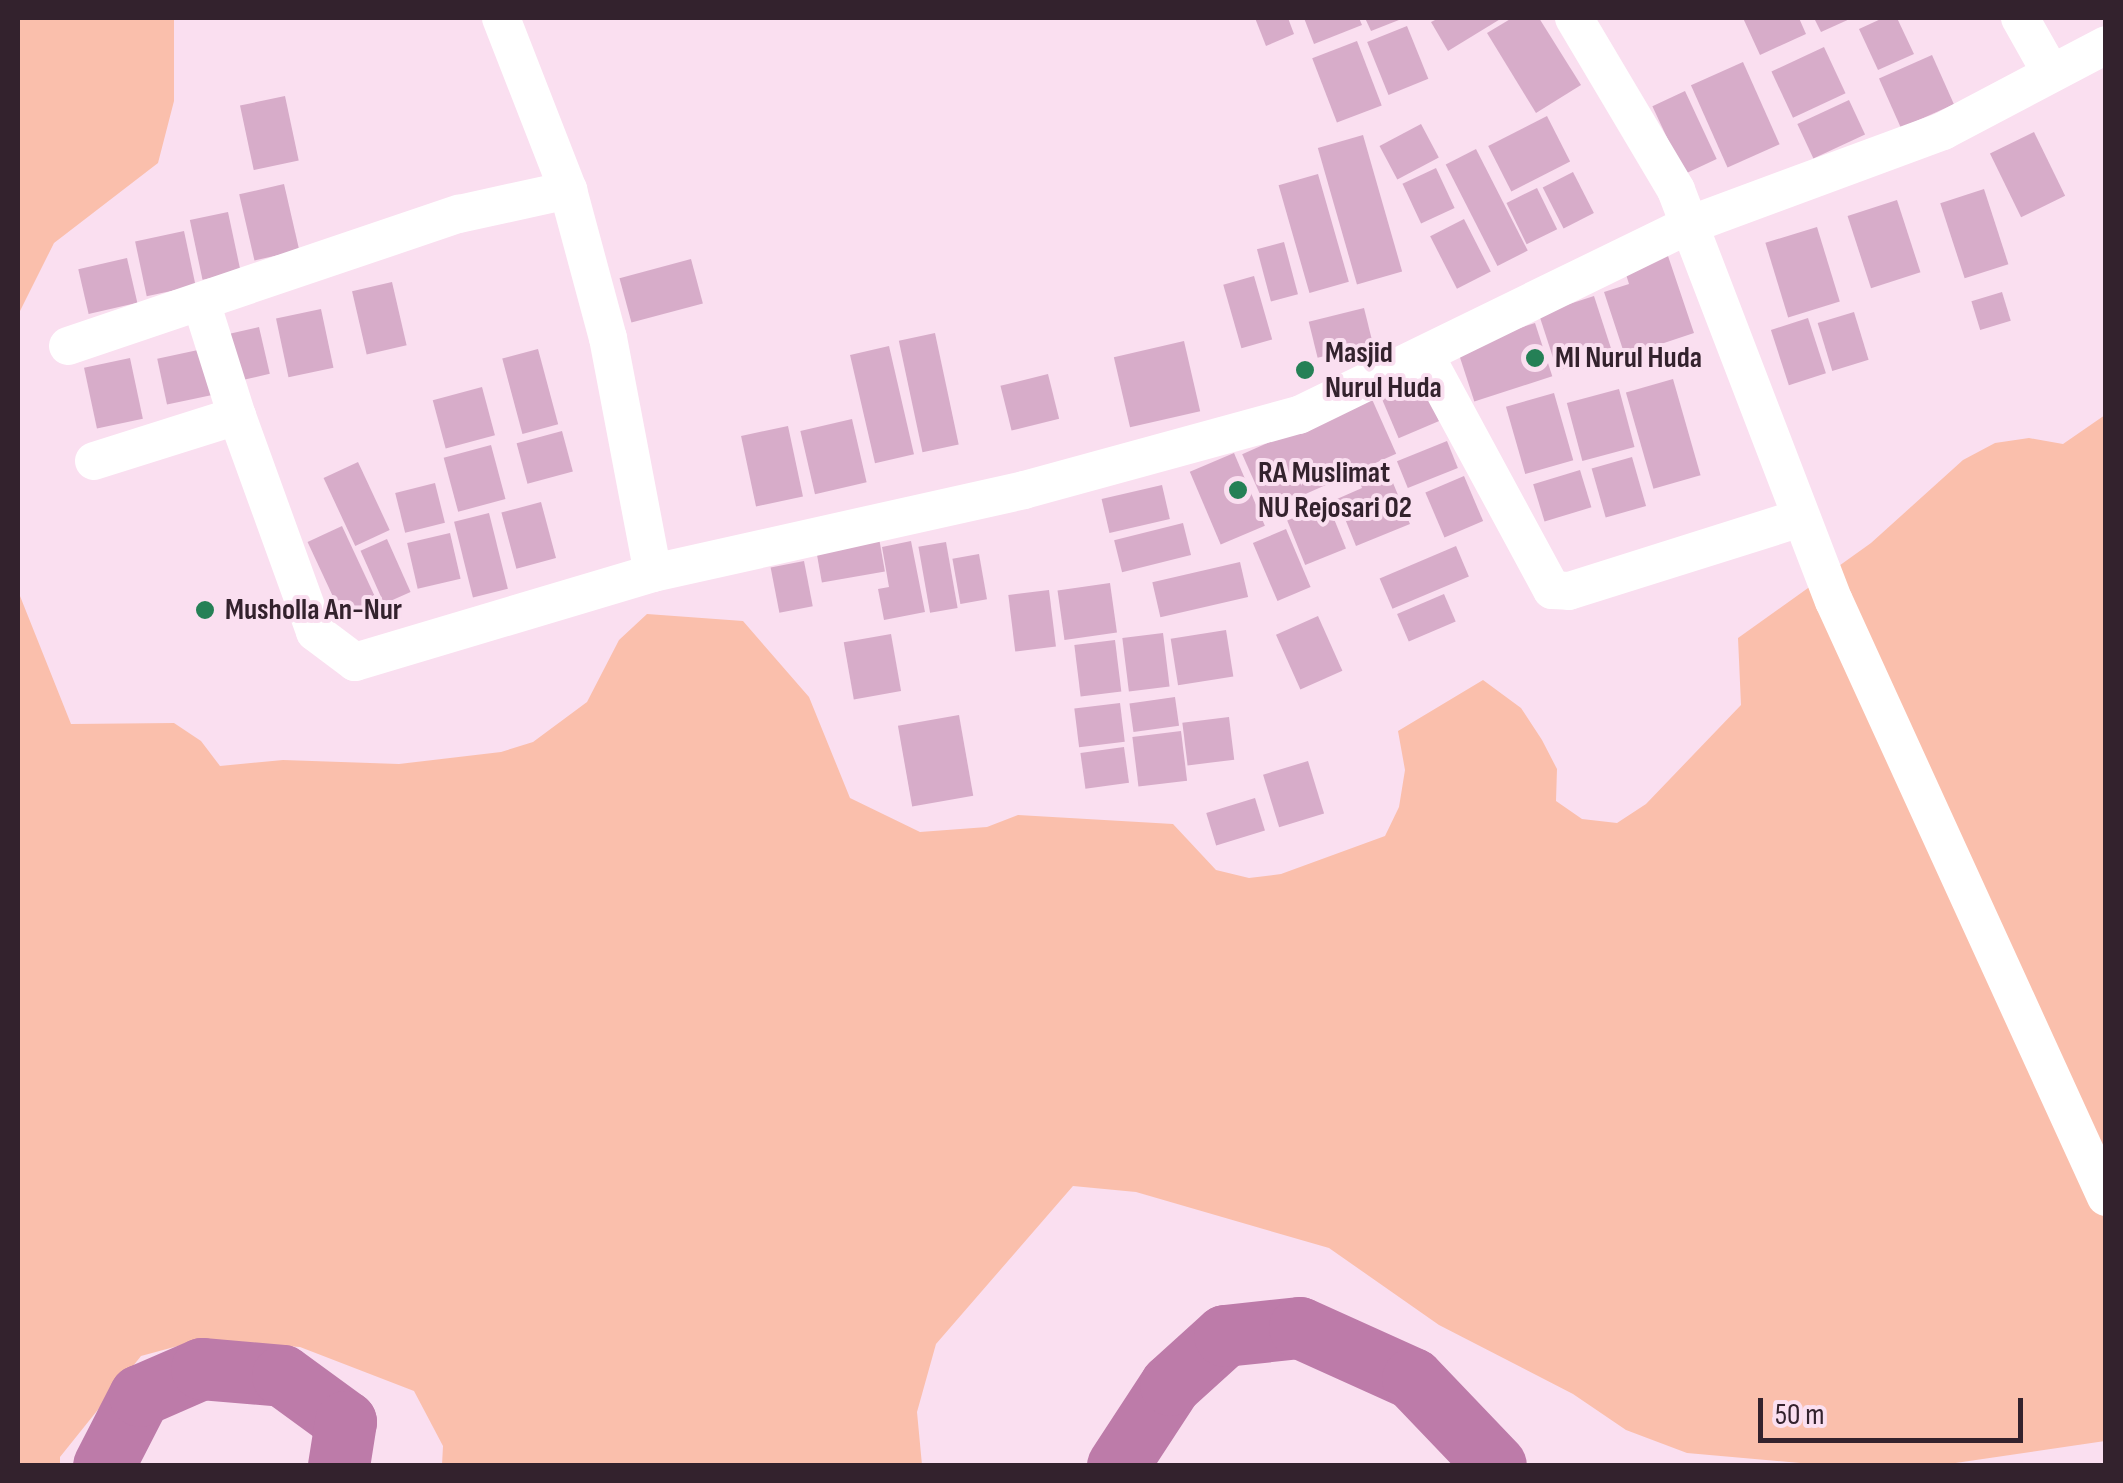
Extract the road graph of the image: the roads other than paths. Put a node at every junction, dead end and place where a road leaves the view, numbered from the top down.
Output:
1 (501, 18) edge
2 (1574, 18) edge
3 (2020, 18) edge
4 (2106, 45) edge
5 (2051, 72) junction
6 (568, 190) junction
7 (1689, 225) junction
8 (201, 302) junction
9 (68, 346) dead end
10 (1426, 356) junction
11 (237, 416) junction
12 (94, 460) dead end
13 (1800, 518) junction
14 (653, 573) junction
15 (2106, 1197) edge

1 - 6 street
2 - 7 street
3 - 5 street
4 - 5 street
5 - 7 street
6 - 8 street
6 - 14 street
7 - 10 street
7 - 13 street
8 - 9 street
8 - 11 street
10 - 13 street
10 - 14 street
11 - 12 street
11 - 14 street
13 - 15 street

